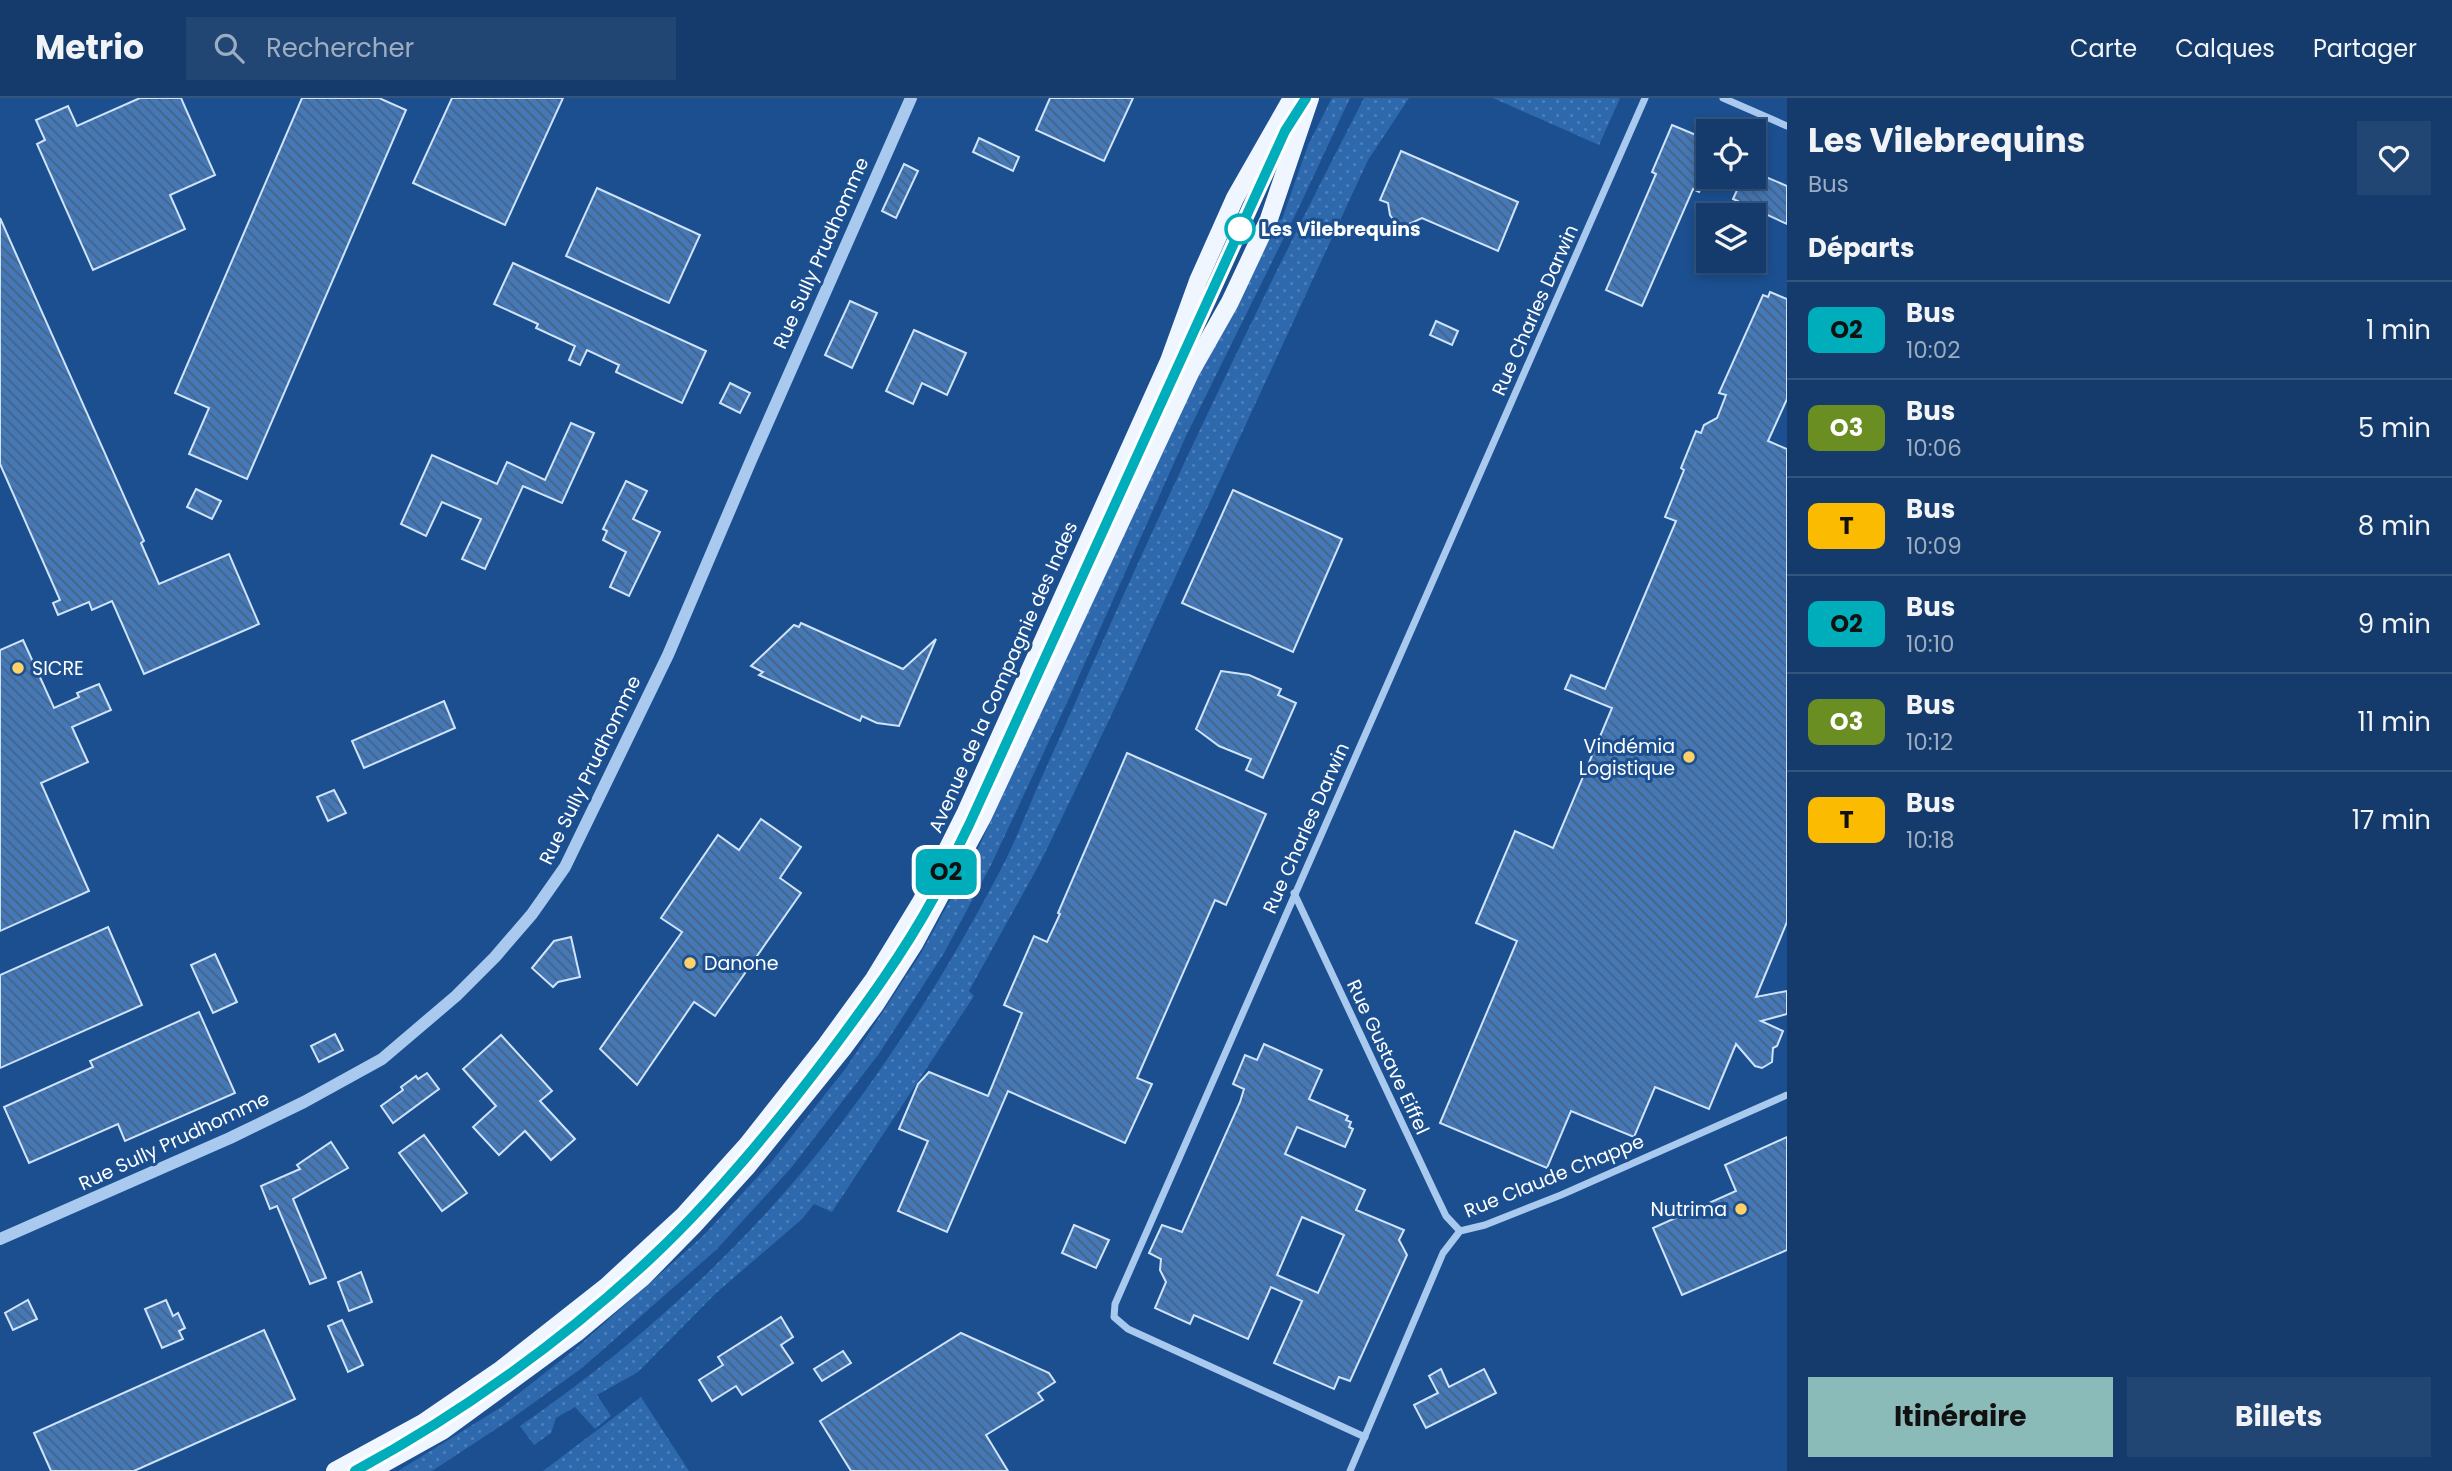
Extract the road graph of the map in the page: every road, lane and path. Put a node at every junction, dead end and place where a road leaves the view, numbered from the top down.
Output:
1 (911, 98) edge
2 (1292, 98) edge
3 (1310, 98) edge
4 (1645, 98) edge
5 (1723, 98) edge
6 (1787, 126) edge
7 (1294, 893) junction
8 (1787, 1095) edge
9 (1460, 1231) junction
10 (1, 1235) edge
11 (1365, 1437) junction
12 (335, 1471) edge
13 (370, 1471) edge
14 (1350, 1471) edge

1 - 10 street, Rue Sully Prudhomme
2 - 12 main road, Avenue de la Compagnie des Indes
3 - 13 main road, Avenue de la Compagnie des Indes
4 - 7 street, Rue Charles Darwin
5 - 6 street
7 - 9 street, Rue Gustave Eiffel
7 - 11 street, Rue Charles Darwin
8 - 9 street, Rue Claude Chappe
9 - 11 street, Rue Claude Chappe
11 - 14 street, Rue Claude Chappe

